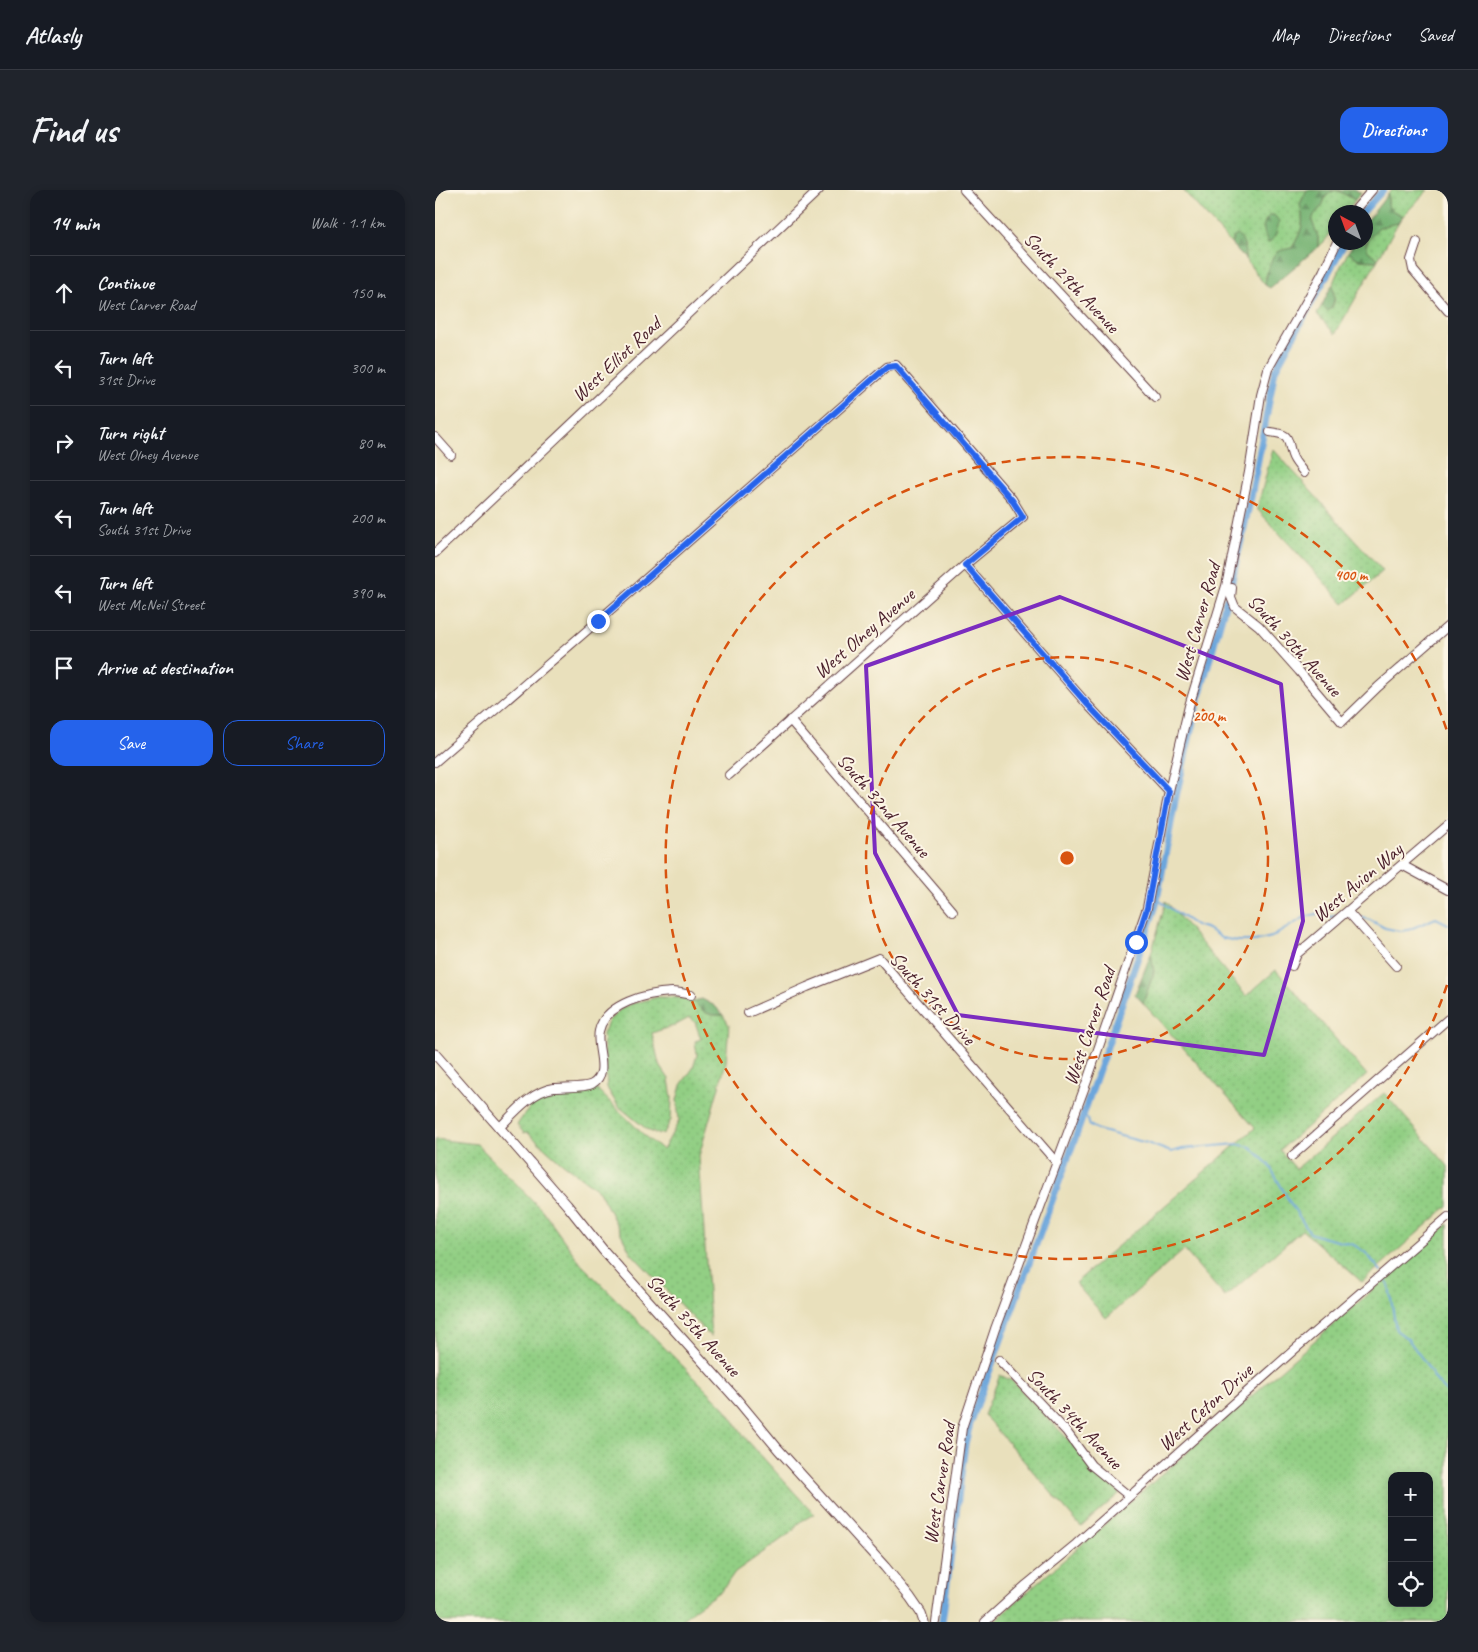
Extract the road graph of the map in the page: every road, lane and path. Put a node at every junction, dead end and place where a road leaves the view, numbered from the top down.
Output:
1 (819, 190) edge
2 (964, 190) edge
3 (1372, 190) edge
4 (1359, 205) edge
5 (1417, 242) dead end
6 (1333, 250) edge
7 (1448, 311) edge
8 (1155, 397) dead end
9 (1270, 432) dead end
10 (435, 437) edge
11 (451, 455) dead end
12 (1304, 473) dead end
13 (435, 553) edge
14 (965, 565) junction
15 (1233, 588) dead end
16 (1448, 626) edge
17 (790, 720) junction
18 (435, 762) edge
19 (729, 775) dead end
20 (1169, 791) junction
21 (1448, 825) edge
22 (1402, 865) junction
23 (1448, 890) edge
24 (953, 911) dead end
25 (1348, 912) junction
26 (1292, 966) dead end
27 (1396, 966) dead end
28 (691, 995) dead end
29 (748, 1013) dead end
30 (1448, 1019) edge
31 (435, 1054) edge
32 (499, 1128) junction
33 (1292, 1156) dead end
34 (1057, 1163) junction
35 (1448, 1217) edge
36 (999, 1360) dead end
37 (1129, 1496) junction
38 (924, 1622) edge
39 (936, 1622) edge
40 (985, 1622) edge

1 - 13 street, West Elliot Road
2 - 8 street, South 29th Avenue
3 - 4 street
5 - 7 street
6 - 20 street, West Carver Road
9 - 12 street
10 - 11 street
14 - 17 street, West Olney Avenue
14 - 18 street, West Olney Avenue
14 - 20 street
15 - 16 street, South 30th Avenue
17 - 19 street, West Olney Avenue
17 - 24 street, South 32nd Avenue
20 - 34 street, West Carver Road
21 - 22 street, West Avion Way
22 - 23 street
22 - 25 street, West Avion Way
25 - 26 street, West Avion Way
25 - 27 street
28 - 32 street
29 - 34 street, South 31st Drive
30 - 33 street
31 - 32 street, South 35th Avenue
32 - 38 street, South 35th Avenue
34 - 39 street, West Carver Road
35 - 37 street, West Ceton Drive
36 - 37 street, South 34th Avenue
37 - 40 street, West Ceton Drive

